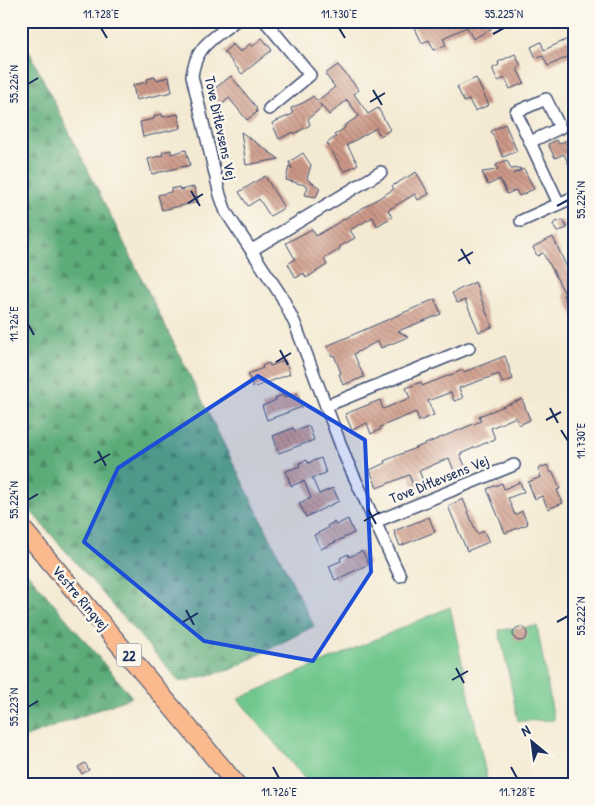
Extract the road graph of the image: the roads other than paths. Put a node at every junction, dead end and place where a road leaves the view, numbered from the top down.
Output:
1 (235, 21) edge
2 (265, 21) edge
3 (269, 109) dead end
4 (530, 142) dead end
5 (381, 172) dead end
6 (574, 197) edge
7 (559, 204) junction
8 (521, 222) dead end
9 (252, 250) junction
10 (468, 348) dead end
11 (326, 406) junction
12 (514, 465) dead end
13 (374, 522) junction
14 (21, 527) edge
15 (400, 576) dead end
16 (236, 784) edge

1 - 9 street, Tove Ditlevsens Vej
2 - 3 street
4 - 7 street
5 - 9 street
6 - 7 street
7 - 8 street
9 - 11 street, Tove Ditlevsens Vej
10 - 11 street
11 - 13 street, Tove Ditlevsens Vej
12 - 13 street, Tove Ditlevsens Vej
13 - 15 street, Tove Ditlevsens Vej
14 - 16 main road, Vestre Ringvej / 22

